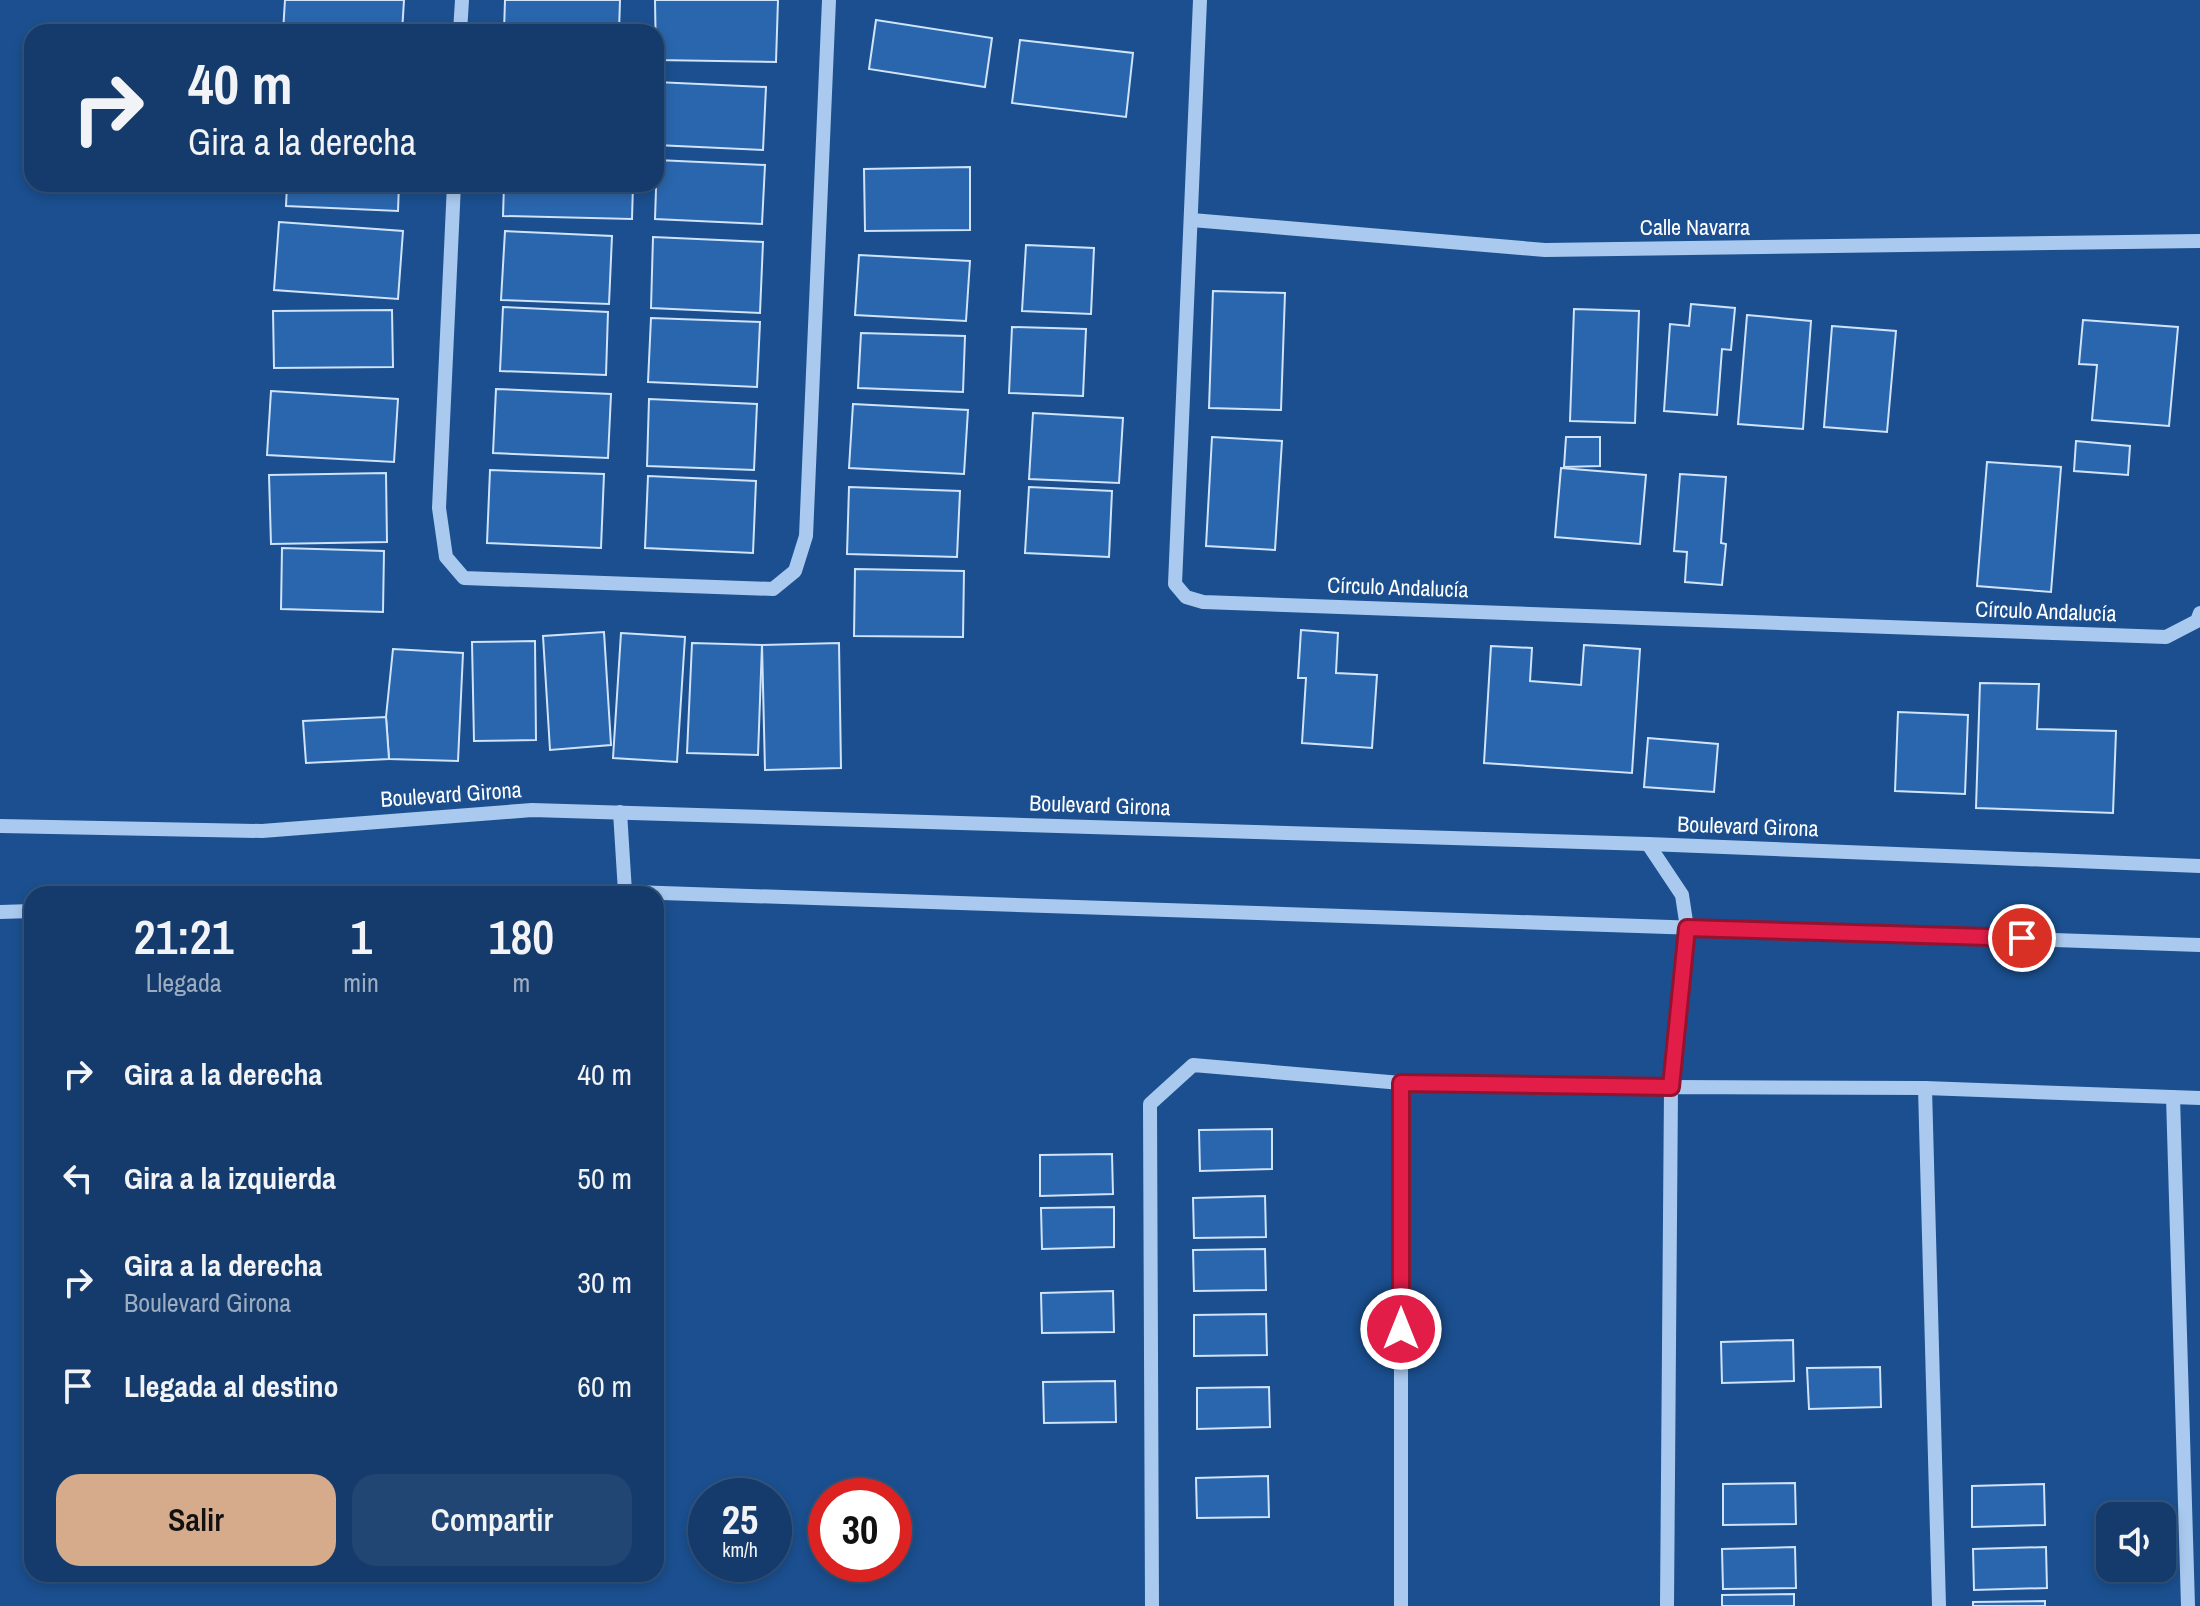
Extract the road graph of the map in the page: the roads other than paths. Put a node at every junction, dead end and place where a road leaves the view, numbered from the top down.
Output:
1 (462, 0) edge
2 (829, 0) edge
3 (1200, 0) edge
4 (460, 24) edge
5 (454, 192) edge
6 (1192, 220) junction
7 (2200, 241) edge
8 (2200, 613) edge
9 (620, 812) junction
10 (0, 826) edge
11 (1648, 844) junction
12 (2200, 866) edge
13 (625, 886) edge
14 (664, 893) edge
15 (24, 911) edge
16 (0, 912) edge
17 (1687, 928) junction
18 (2200, 945) edge
19 (1401, 1083) junction
20 (1671, 1087) junction
21 (1925, 1088) junction
22 (2173, 1097) junction
23 (2200, 1098) edge
24 (1152, 1606) edge
25 (1401, 1606) edge
26 (1667, 1606) edge
27 (1939, 1606) edge
28 (2188, 1606) edge

1 - 4 street
2 - 5 street
3 - 6 street, Círculo Andalucía
6 - 7 street, Calle Navarra
6 - 8 street, Círculo Andalucía
9 - 10 street, Boulevard Girona
9 - 11 street, Boulevard Girona
9 - 13 street
11 - 12 street, Boulevard Girona
11 - 17 street
14 - 17 street
15 - 16 street
17 - 18 street
17 - 20 street
19 - 20 street
19 - 24 street
19 - 25 street
20 - 21 street
20 - 26 street
21 - 22 street
21 - 27 street
22 - 23 street
22 - 28 street

